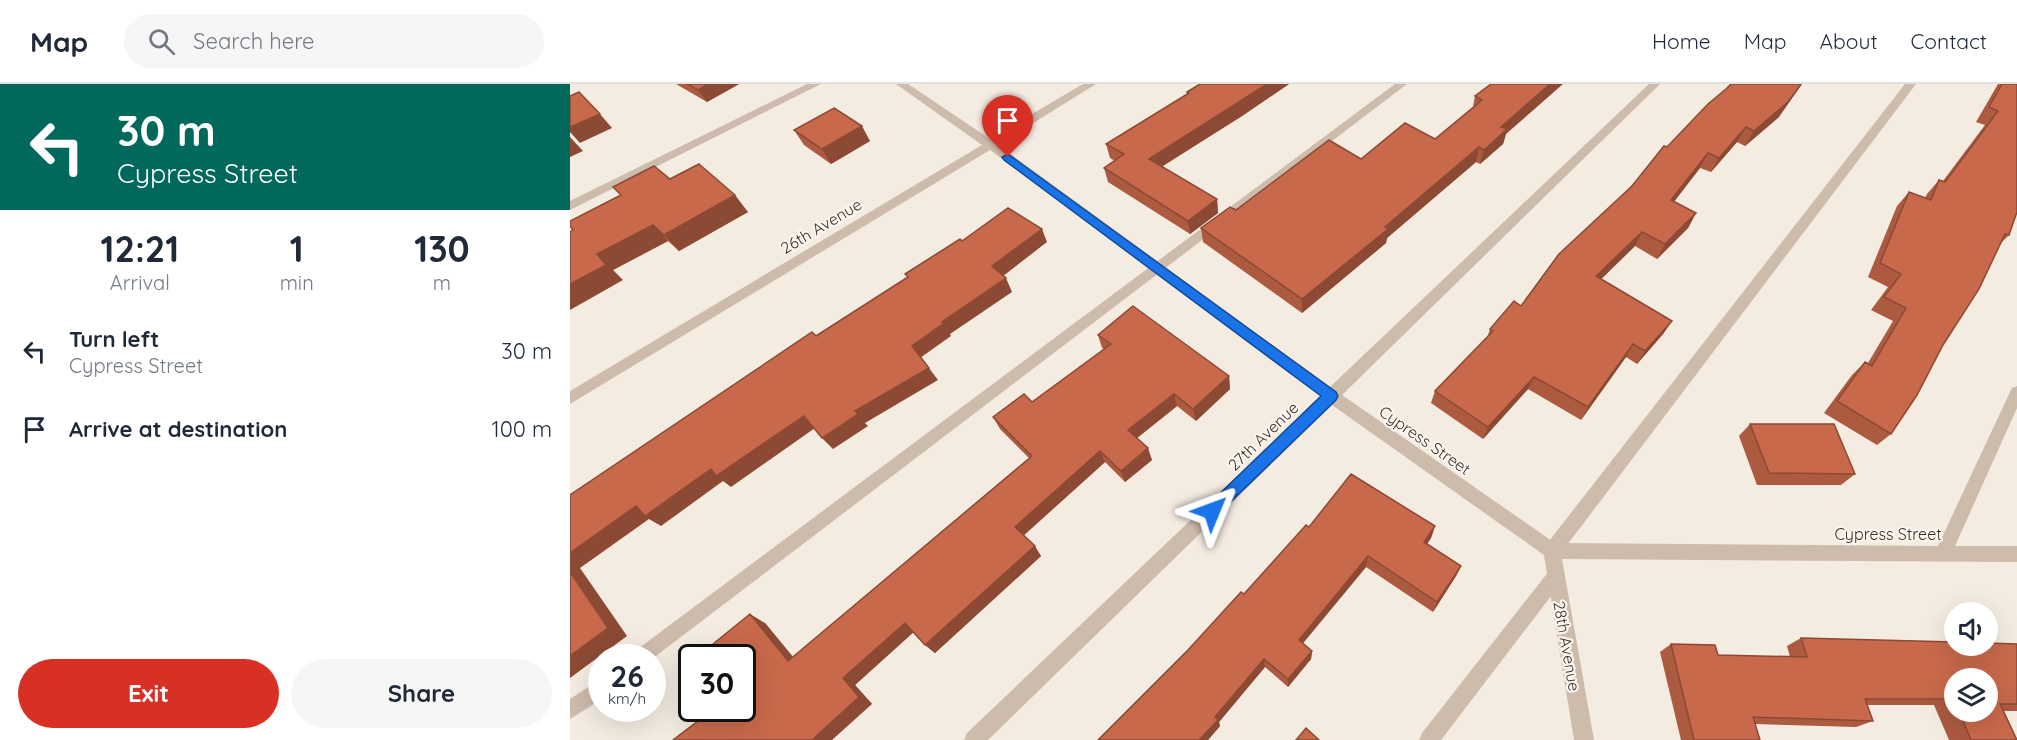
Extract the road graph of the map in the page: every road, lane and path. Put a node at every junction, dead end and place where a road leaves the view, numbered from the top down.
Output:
1 (816, 84) edge
2 (901, 84) edge
3 (1091, 84) edge
4 (1402, 84) edge
5 (1655, 84) edge
6 (1911, 84) edge
7 (989, 144) junction
8 (570, 206) edge
9 (1159, 267) junction
10 (2017, 392) edge
11 (1331, 396) junction
12 (570, 398) edge
13 (1552, 551) junction
14 (1944, 552) junction
15 (2017, 554) edge
16 (1555, 577) junction
17 (658, 644) edge
18 (588, 697) edge
19 (570, 710) edge
20 (974, 740) edge
21 (1429, 740) edge
22 (1584, 740) edge

1 - 8 street
2 - 7 street, Cypress Street
3 - 7 street, 26th Avenue
4 - 9 street
5 - 11 street, 27th Avenue
6 - 13 street
7 - 9 street, Cypress Street
7 - 12 street, 26th Avenue
9 - 11 street, Cypress Street
9 - 17 street
10 - 14 street
11 - 13 street, Cypress Street
11 - 20 street, 27th Avenue
13 - 14 street, Cypress Street
13 - 16 street, 28th Avenue
14 - 15 street, Cypress Street
16 - 21 street
16 - 22 street, 28th Avenue
18 - 19 street

